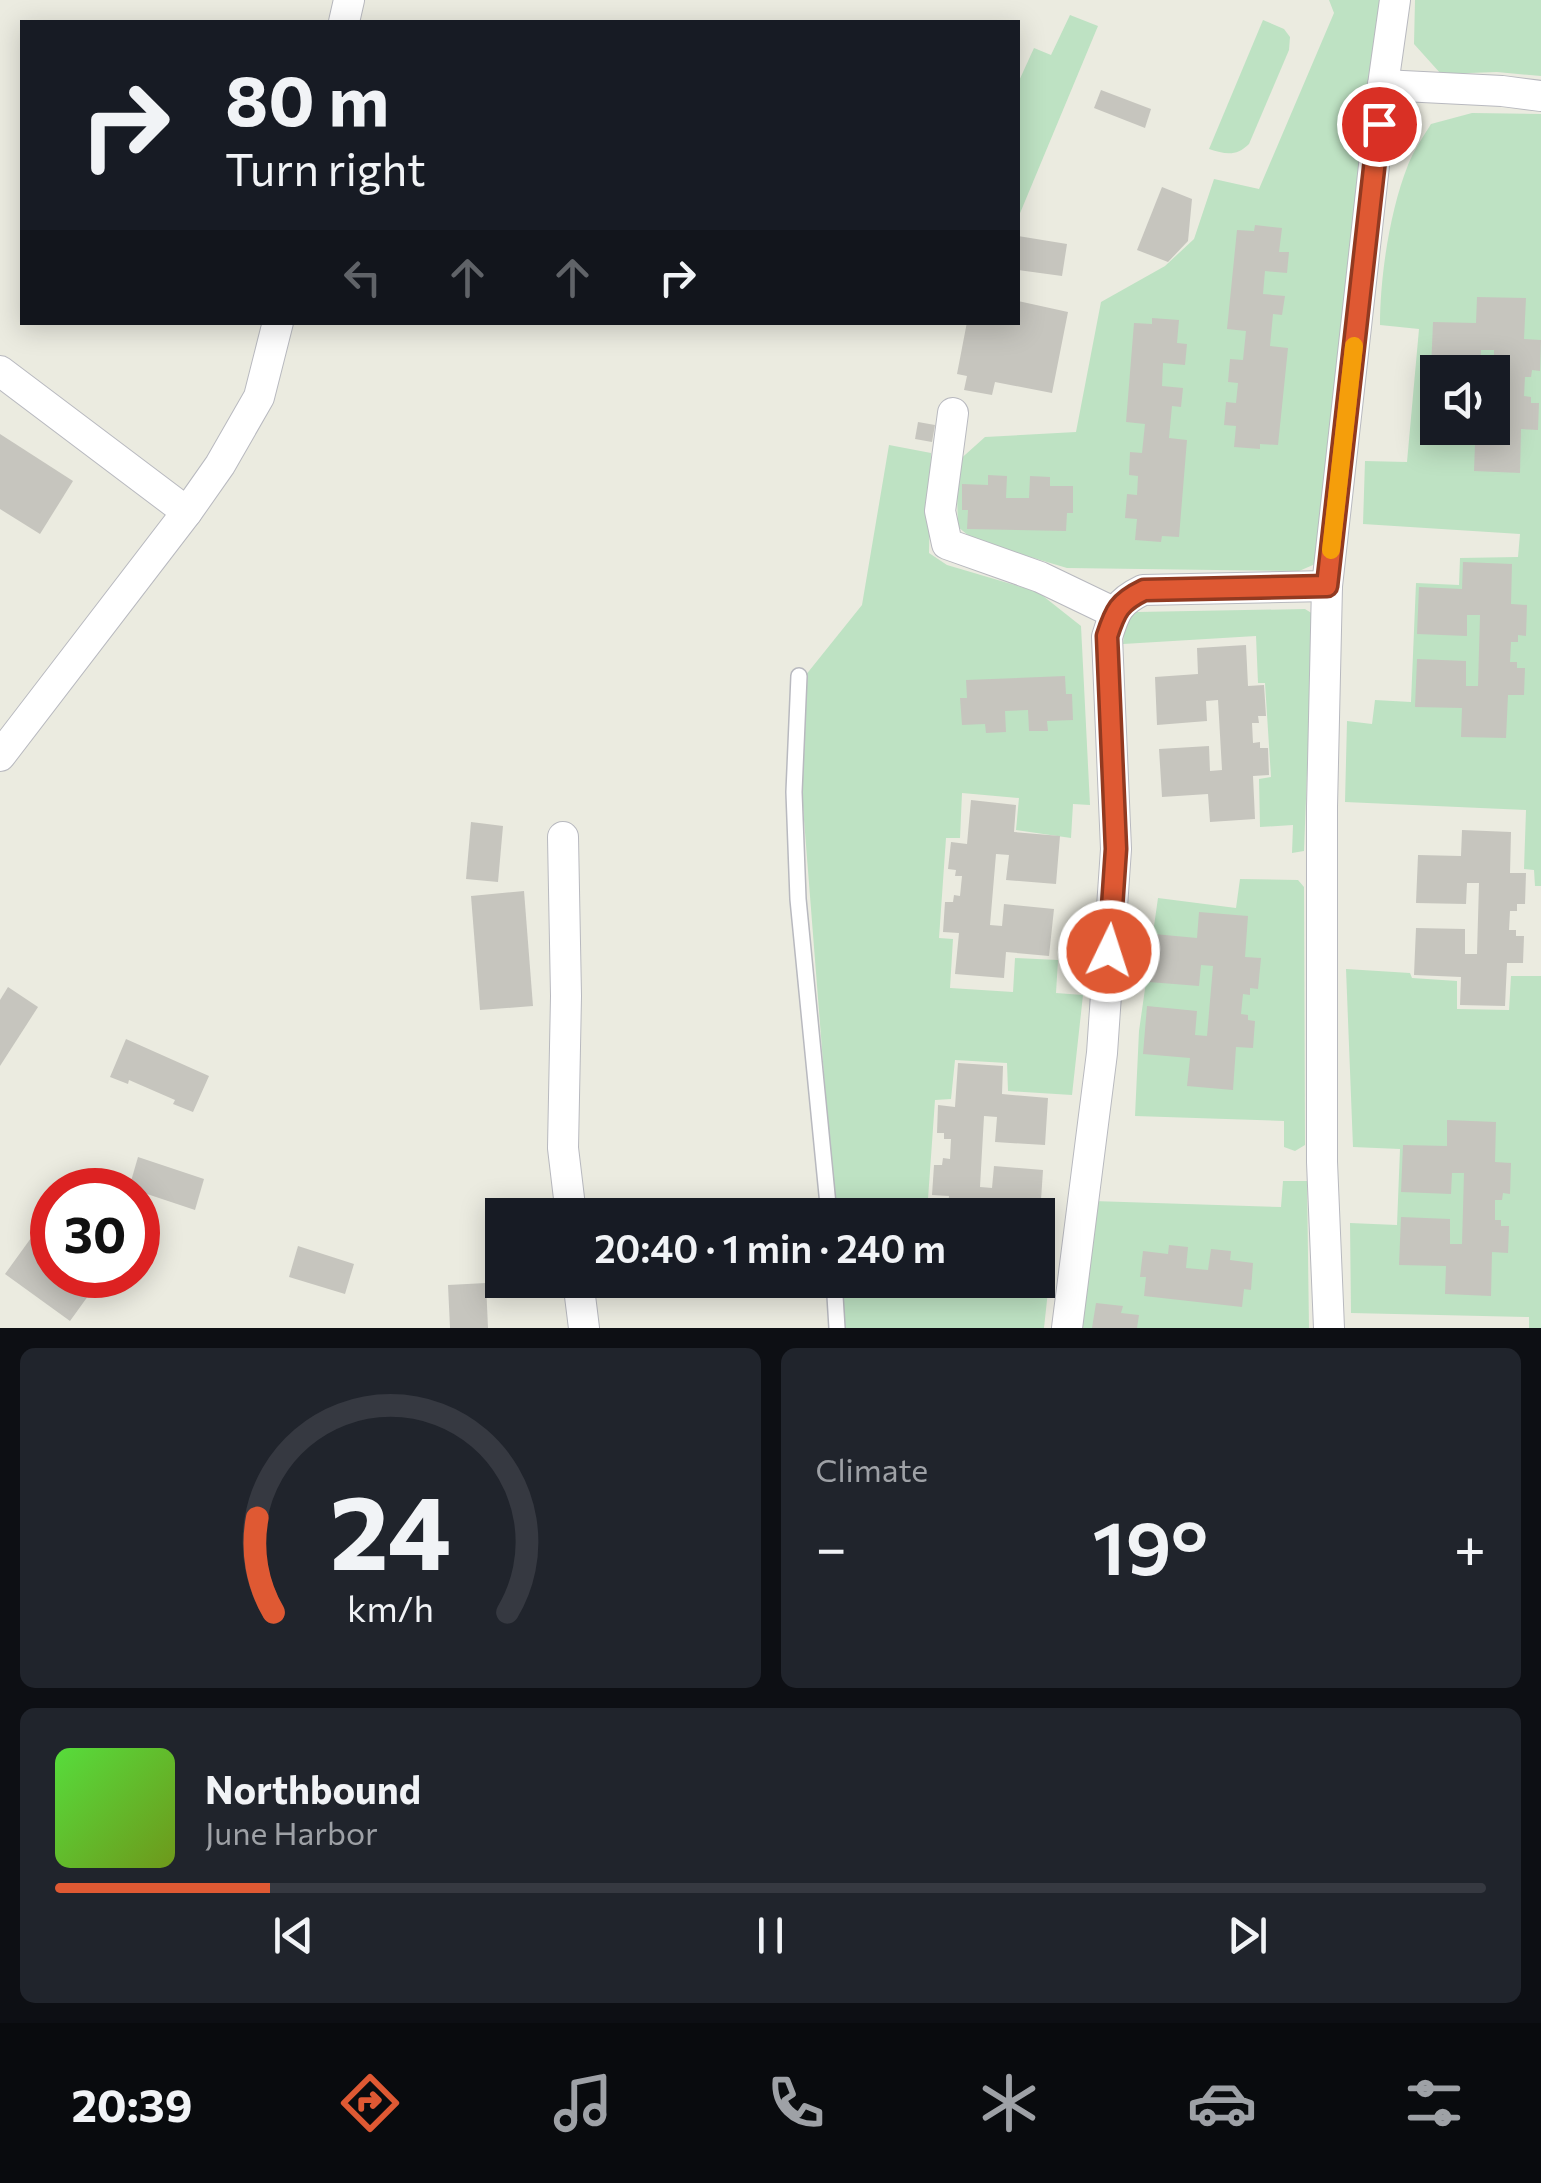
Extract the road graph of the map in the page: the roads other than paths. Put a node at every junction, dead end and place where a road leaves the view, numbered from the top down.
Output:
1 (1395, 0) edge
2 (1383, 86) junction
3 (1541, 96) edge
4 (277, 325) edge
5 (0, 371) edge
6 (953, 413) dead end
7 (187, 512) junction
8 (1327, 586) junction
9 (1115, 613) junction
10 (798, 676) dead end
11 (0, 756) edge
12 (562, 837) dead end
13 (568, 1198) edge
14 (826, 1198) edge
15 (580, 1298) edge
16 (835, 1298) edge
17 (584, 1328) edge
18 (837, 1328) edge
19 (1067, 1328) edge
20 (1329, 1328) edge

1 - 2 street
2 - 3 street
2 - 8 street
4 - 7 street
5 - 7 street
6 - 9 street
7 - 11 street
8 - 9 street
8 - 20 street
9 - 19 street
10 - 14 lane
12 - 13 street
15 - 17 street
16 - 18 lane

